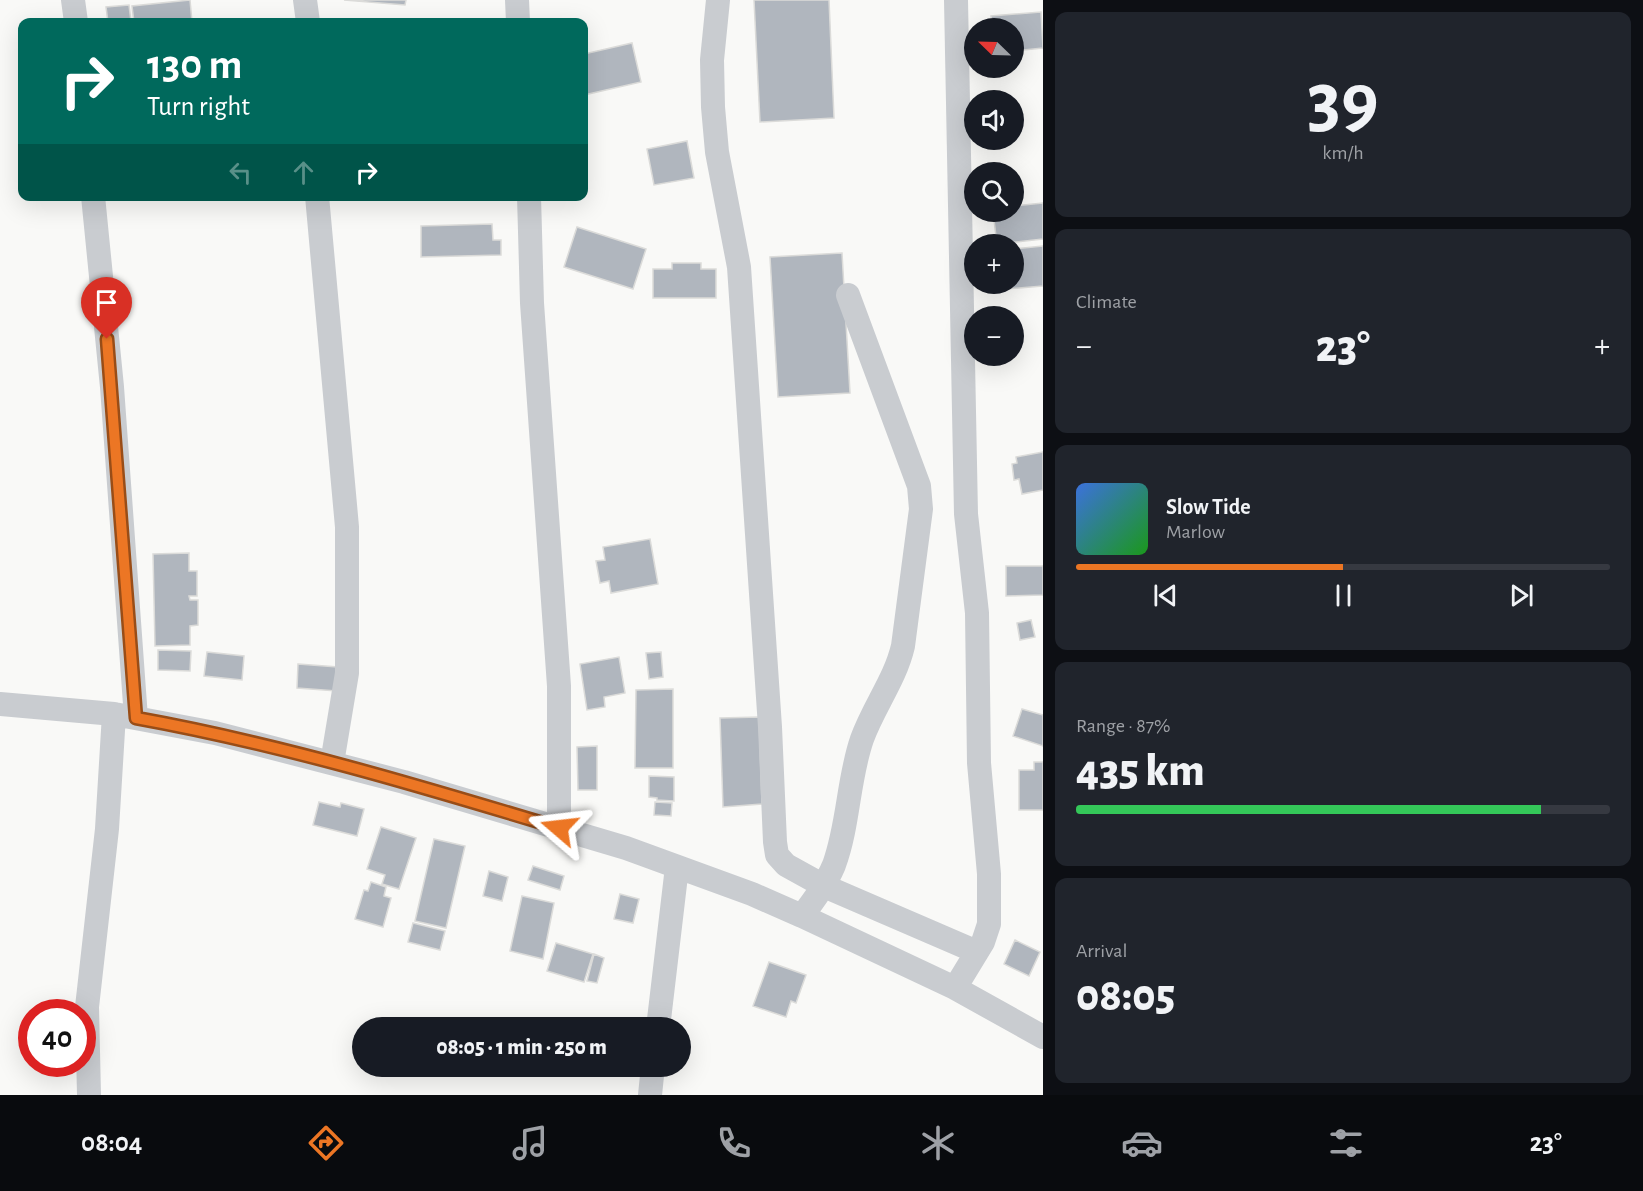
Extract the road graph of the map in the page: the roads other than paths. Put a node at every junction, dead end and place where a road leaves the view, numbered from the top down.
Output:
1 (74, 0) edge
2 (305, 0) edge
3 (517, 0) edge
4 (718, 0) edge
5 (956, 0) edge
6 (76, 18) edge
7 (307, 18) edge
8 (518, 18) edge
9 (93, 201) edge
10 (317, 201) edge
11 (529, 201) edge
12 (848, 295) dead end
13 (0, 704) edge
14 (125, 716) junction
15 (332, 763) junction
16 (559, 828) junction
17 (677, 867) junction
18 (824, 886) junction
19 (802, 916) junction
20 (977, 952) junction
21 (955, 988) junction
22 (659, 1017) edge
23 (1043, 1037) edge
24 (652, 1077) edge
25 (89, 1095) edge
26 (650, 1095) edge

1 - 6 street
2 - 7 street
3 - 8 street
4 - 18 street
5 - 20 street
9 - 14 street
10 - 15 street
11 - 16 street
12 - 18 street
13 - 14 street
14 - 15 street
14 - 25 street
15 - 16 street
16 - 17 street
17 - 19 street
17 - 22 street
18 - 19 street
18 - 20 street
19 - 21 street
20 - 21 street
21 - 23 street
24 - 26 street

